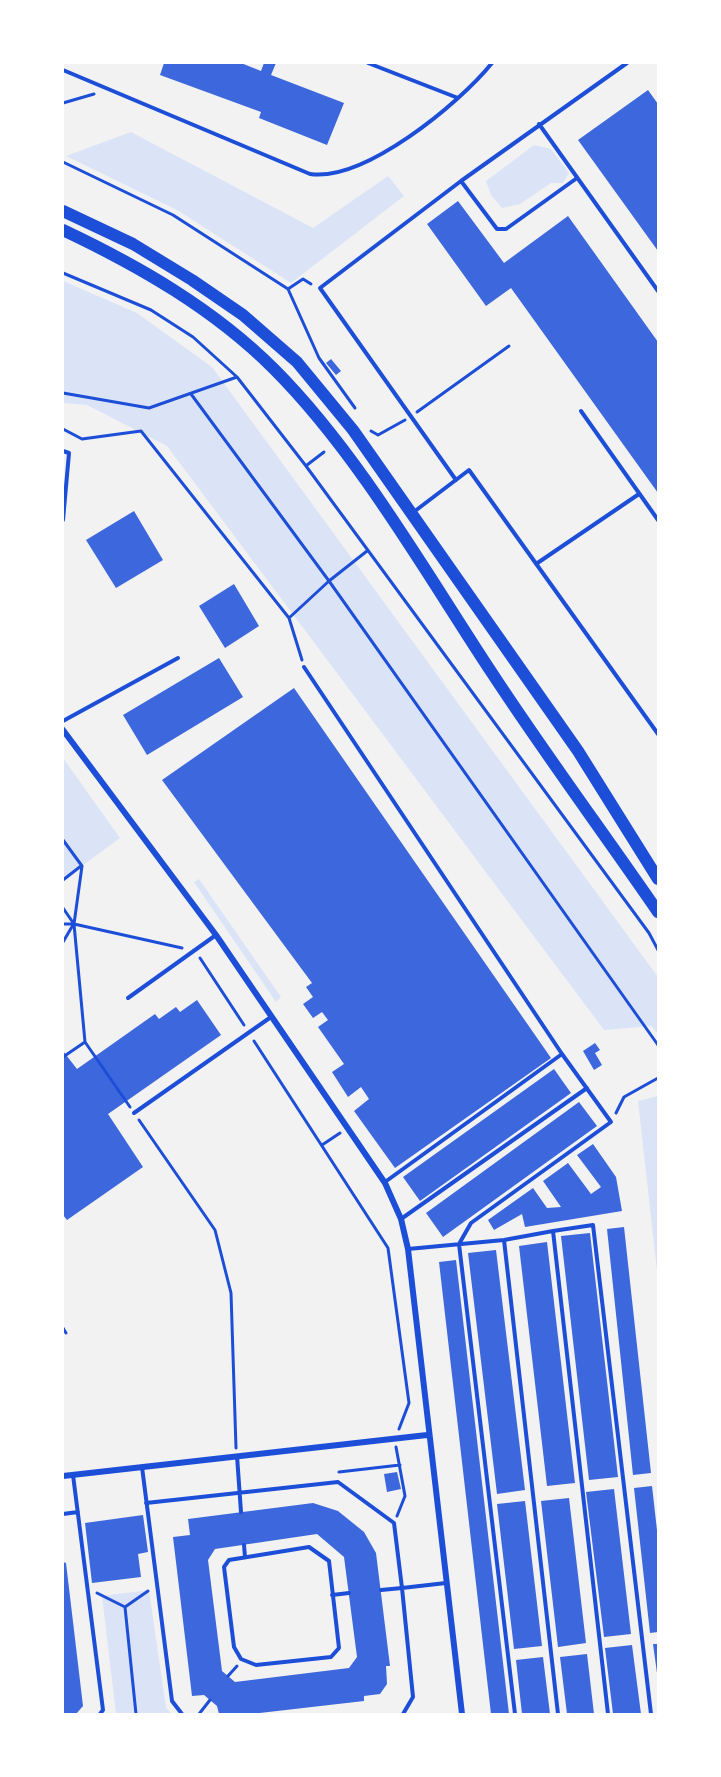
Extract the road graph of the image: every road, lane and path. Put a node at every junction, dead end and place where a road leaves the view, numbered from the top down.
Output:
1 (368, 63) edge
2 (492, 63) edge
3 (627, 63) edge
4 (63, 70) edge
5 (110, 89) junction
6 (458, 98) junction
7 (63, 103) edge
8 (539, 124) junction
9 (63, 162) edge
10 (577, 178) junction
11 (461, 181) junction
12 (63, 211) edge
13 (63, 230) edge
14 (63, 273) edge
15 (303, 279) dead end
16 (658, 291) edge
17 (237, 377) junction
18 (63, 393) edge
19 (191, 394) junction
20 (581, 411) dead end
21 (63, 429) edge
22 (63, 451) edge
23 (324, 452) dead end
24 (306, 466) junction
25 (456, 480) junction
26 (639, 494) junction
27 (412, 514) junction
28 (63, 520) edge
29 (658, 520) edge
30 (396, 526) junction
31 (368, 551) junction
32 (536, 564) junction
33 (329, 580) junction
34 (290, 618) junction
35 (178, 658) dead end
36 (304, 667) joint
37 (63, 721) edge
38 (63, 730) edge
39 (657, 731) edge
40 (63, 840) edge
41 (82, 866) junction
42 (63, 879) edge
43 (658, 879) edge
44 (63, 908) edge
45 (658, 912) edge
46 (63, 923) edge
47 (74, 924) junction
48 (216, 935) junction
49 (63, 942) edge
50 (658, 950) edge
51 (195, 951) junction
52 (128, 998) dead end
53 (272, 1016) junction
54 (249, 1033) junction
55 (85, 1042) junction
56 (658, 1046) edge
57 (562, 1054) junction
58 (63, 1057) edge
59 (658, 1078) edge
60 (587, 1088) junction
61 (134, 1113) junction
62 (611, 1122) junction
63 (385, 1183) junction
64 (401, 1219) junction
65 (552, 1231) junction
66 (504, 1240) junction
67 (459, 1244) junction
68 (408, 1249) junction
69 (63, 1328) edge
70 (66, 1333) dead end
71 (427, 1435) junction
72 (395, 1438) junction
73 (237, 1456) junction
74 (142, 1467) junction
75 (73, 1474) junction
76 (63, 1476) edge
77 (240, 1492) junction
78 (146, 1503) junction
79 (78, 1512) junction
80 (241, 1512) dead end
81 (63, 1514) edge
82 (394, 1523) junction
83 (244, 1545) dead end
84 (245, 1557) junction
85 (446, 1583) junction
86 (157, 1585) junction
87 (402, 1587) junction
88 (88, 1588) junction
89 (381, 1590) dead end
90 (348, 1593) dead end
91 (332, 1594) junction
92 (125, 1607) junction
93 (210, 1700) dead end
94 (100, 1714) edge
95 (136, 1714) edge
96 (182, 1714) edge
97 (199, 1714) edge
98 (403, 1714) edge
99 (462, 1714) edge
100 (515, 1714) edge
101 (558, 1714) edge
102 (608, 1714) edge
103 (651, 1714) edge

1 - 6 lane
2 - 6 lane
3 - 8 lane
4 - 5 lane
5 - 6 lane
5 - 7 path
8 - 10 lane
8 - 11 lane
9 - 15 path
10 - 11 lane
10 - 16 lane
11 - 25 lane
12 - 27 main road
13 - 30 main road
14 - 17 path
17 - 19 path
17 - 24 path
18 - 19 path
19 - 33 path
20 - 26 lane
21 - 34 path
22 - 28 lane
23 - 24 path
24 - 31 path
25 - 27 lane
25 - 32 lane
26 - 29 lane
26 - 32 lane
27 - 30 main road
27 - 43 main road
30 - 45 main road
31 - 33 path
31 - 50 path
32 - 39 lane
33 - 34 path
33 - 56 path
34 - 36 path
35 - 37 lane
36 - 57 lane
38 - 48 street
40 - 41 path
41 - 42 path
41 - 47 path
44 - 47 path
46 - 47 path
47 - 49 path
47 - 51 path
47 - 55 path
48 - 51 lane
48 - 53 street
51 - 52 lane
51 - 54 path
53 - 54 lane
53 - 63 street
54 - 61 lane
54 - 72 path
55 - 58 path
55 - 61 path
57 - 60 lane
57 - 63 lane
59 - 62 path
60 - 62 lane
60 - 64 lane
61 - 73 path
62 - 67 lane
63 - 64 street
64 - 68 street
65 - 66 lane
65 - 102 lane
65 - 103 lane
66 - 67 lane
66 - 101 lane
67 - 68 lane
67 - 100 lane
68 - 71 street
69 - 70 path
71 - 72 street
71 - 85 street
72 - 73 street
72 - 82 path
73 - 74 street
73 - 77 lane
74 - 75 street
74 - 78 lane
75 - 76 street
75 - 79 lane
77 - 78 lane
77 - 80 lane
77 - 82 lane
78 - 86 lane
79 - 81 lane
79 - 88 lane
82 - 87 lane
83 - 84 lane
84 - 91 lane
84 - 91 lane
85 - 87 lane
85 - 99 street
86 - 92 path
86 - 96 lane
87 - 89 lane
87 - 98 lane
88 - 92 path
88 - 94 lane
90 - 91 lane
92 - 95 path
93 - 97 path

